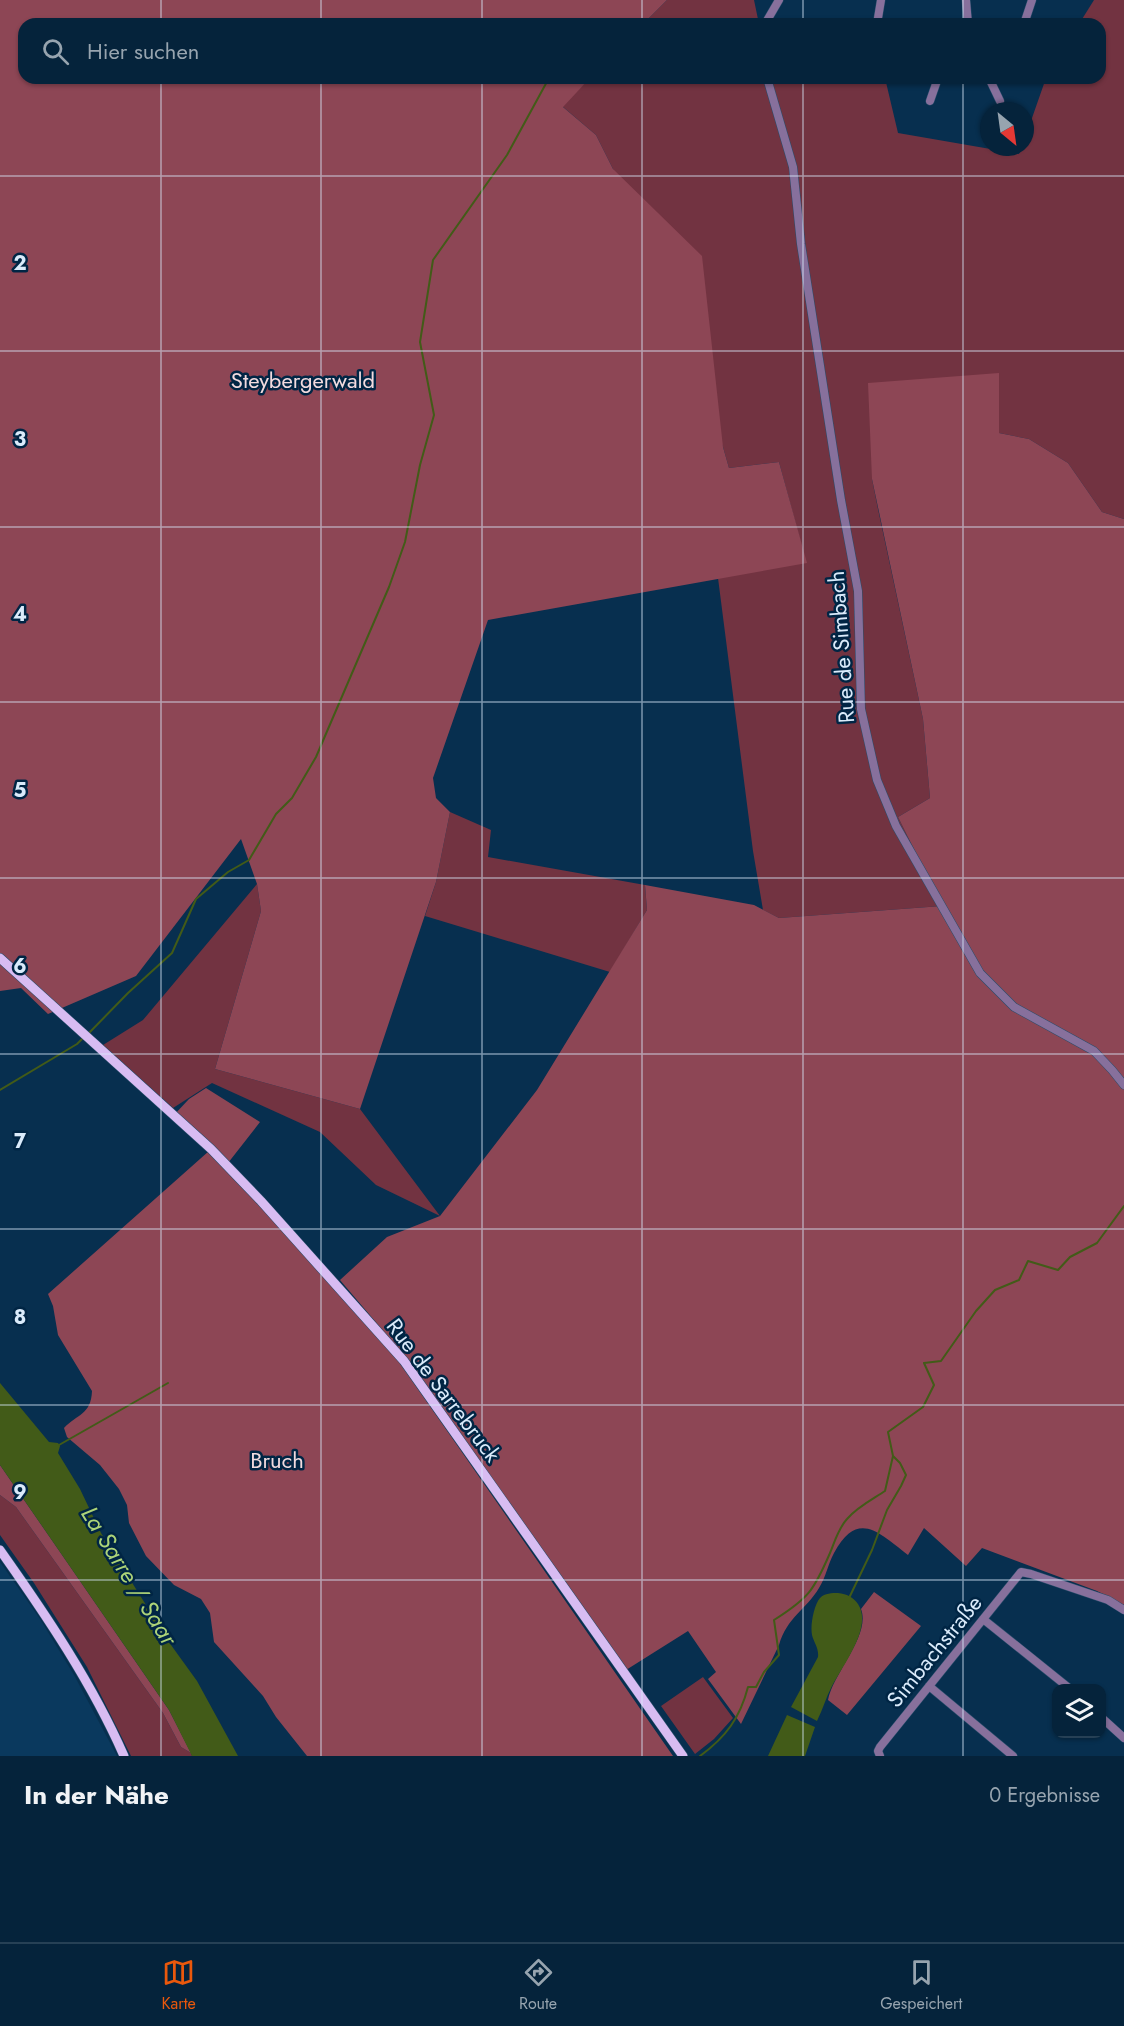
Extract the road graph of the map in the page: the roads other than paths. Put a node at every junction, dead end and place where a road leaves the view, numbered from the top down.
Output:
1 (779, 0) edge
2 (881, 0) edge
3 (966, 0) edge
4 (1032, 0) edge
5 (768, 18) edge
6 (878, 18) edge
7 (968, 18) edge
8 (1026, 18) edge
9 (768, 84) edge
10 (936, 84) edge
11 (992, 84) edge
12 (930, 101) dead end
13 (999, 101) dead end
14 (0, 958) edge
15 (1124, 1086) edge
16 (0, 1550) edge
17 (1124, 1610) edge
18 (983, 1619) junction
19 (1063, 1684) edge
20 (929, 1686) junction
21 (1106, 1722) edge
22 (1124, 1738) edge
23 (880, 1755) edge
24 (124, 1756) edge
25 (683, 1756) edge
26 (1012, 1756) edge

1 - 5 street
2 - 6 street
3 - 7 street
4 - 8 street
9 - 15 street, Rue de Simbach
10 - 12 street
11 - 13 street
14 - 25 main road, Rue de Sarrebruck
16 - 24 main road
17 - 18 street, Simbachstraße
18 - 19 street
18 - 20 street, Simbachstraße
20 - 23 street, Simbachstraße
20 - 26 street
21 - 22 street

